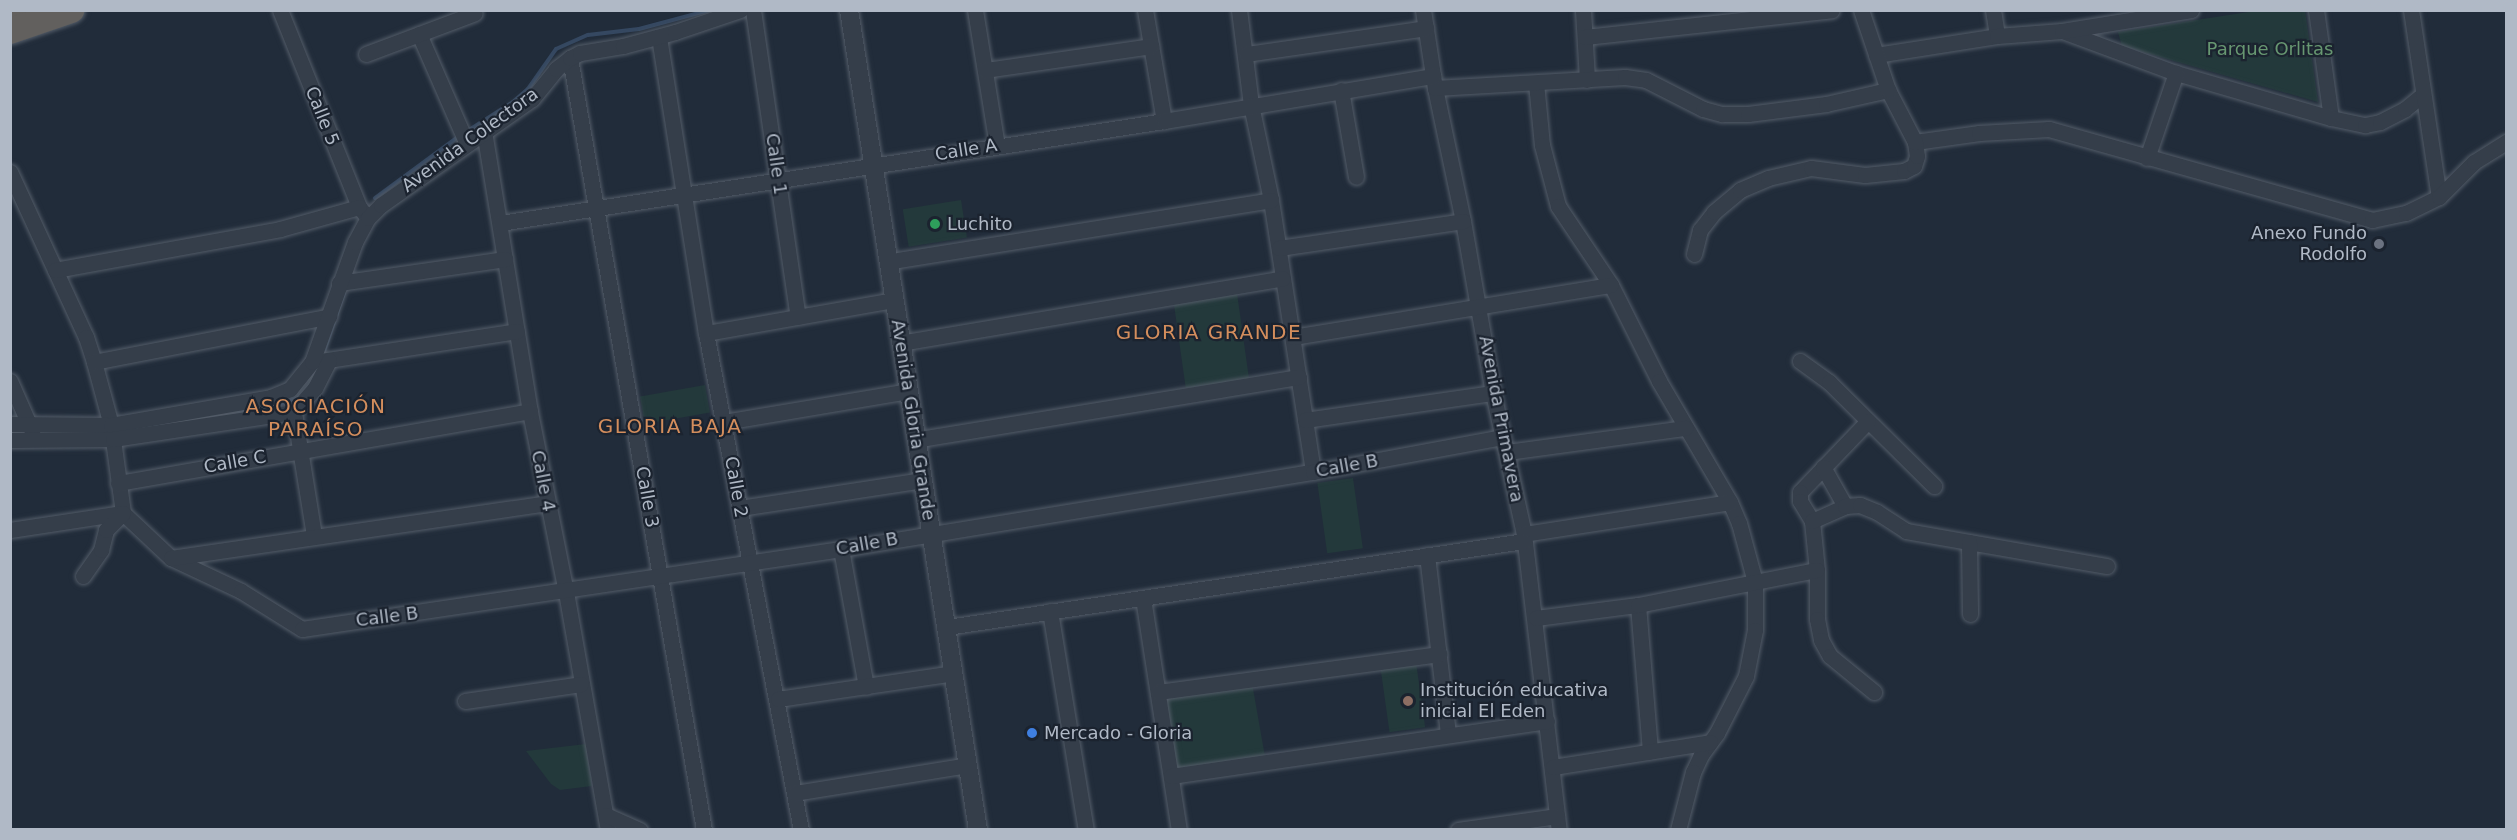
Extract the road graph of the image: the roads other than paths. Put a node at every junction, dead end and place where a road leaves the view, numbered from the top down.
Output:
1 (72, 10) edge
2 (280, 10) edge
3 (740, 10) edge
4 (753, 10) edge
5 (849, 10) edge
6 (860, 10) edge
7 (975, 10) edge
8 (1145, 10) edge
9 (1239, 10) edge
10 (1424, 10) edge
11 (1583, 10) edge
12 (1832, 10) edge
13 (1861, 10) edge
14 (1993, 10) edge
15 (2191, 10) edge
16 (2316, 10) edge
17 (2411, 10) edge
18 (475, 13) dead end
19 (1426, 28) junction
20 (10, 31) edge
21 (2062, 31) junction
22 (419, 34) junction
23 (1585, 36) junction
24 (1997, 36) junction
25 (659, 37) junction
26 (1151, 46) junction
27 (366, 54) dead end
28 (1246, 54) junction
29 (1876, 55) junction
30 (570, 58) junction
31 (985, 70) junction
32 (2176, 73) junction
33 (1587, 80) junction
34 (1434, 82) junction
35 (1536, 83) junction
36 (1341, 90) junction
37 (1888, 90) junction
38 (2422, 95) junction
39 (1251, 105) junction
40 (2331, 118) junction
41 (1164, 121) junction
42 (484, 131) junction
43 (1915, 142) junction
44 (2506, 142) edge
45 (466, 144) junction
46 (997, 146) junction
47 (2147, 158) junction
48 (879, 164) junction
49 (10, 172) edge
50 (1356, 177) dead end
51 (778, 181) junction
52 (682, 196) junction
53 (2439, 197) junction
54 (1271, 200) junction
55 (597, 210) junction
56 (363, 213) junction
57 (1463, 220) junction
58 (500, 223) junction
59 (1279, 248) junction
60 (1694, 254) dead end
61 (506, 259) junction
62 (898, 260) junction
63 (55, 270) junction
64 (1283, 278) junction
65 (339, 284) junction
66 (1611, 285) junction
67 (894, 300) junction
68 (1479, 308) junction
69 (330, 316) junction
70 (798, 317) junction
71 (517, 331) junction
72 (706, 333) junction
73 (1293, 337) junction
74 (905, 342) junction
75 (329, 360) junction
76 (1800, 361) dead end
77 (94, 362) junction
78 (312, 362) junction
79 (1299, 377) junction
80 (10, 381) edge
81 (909, 391) junction
82 (1493, 393) junction
83 (530, 411) junction
84 (294, 412) junction
85 (1305, 420) junction
86 (29, 422) junction
87 (724, 422) junction
88 (1868, 422) junction
89 (10, 424) edge
90 (1685, 428) junction
91 (112, 432) junction
92 (36, 438) junction
93 (926, 438) junction
94 (10, 440) edge
95 (1505, 445) junction
96 (300, 451) junction
97 (1823, 467) junction
98 (1313, 472) junction
99 (923, 480) junction
100 (118, 483) junction
101 (1935, 486) dead end
102 (547, 502) junction
103 (1730, 502) junction
104 (1845, 506) junction
105 (740, 508) junction
106 (123, 513) junction
107 (1812, 521) junction
108 (10, 530) edge
109 (936, 533) junction
110 (314, 536) junction
111 (1524, 538) junction
112 (1969, 542) junction
113 (840, 549) junction
114 (1427, 555) junction
115 (171, 558) junction
116 (750, 563) junction
117 (2107, 566) dead end
118 (1817, 570) junction
119 (83, 576) dead end
120 (660, 576) junction
121 (1755, 582) junction
122 (566, 592) junction
123 (1143, 598) junction
124 (1638, 605) junction
125 (1050, 611) junction
126 (1970, 614) dead end
127 (1536, 618) junction
128 (951, 626) junction
129 (1439, 654) junction
130 (954, 673) junction
131 (581, 684) junction
132 (866, 687) junction
133 (1158, 692) junction
134 (1874, 692) dead end
135 (778, 699) junction
136 (465, 701) dead end
137 (1547, 721) junction
138 (1449, 735) junction
139 (1710, 742) junction
140 (1650, 752) junction
141 (968, 765) junction
142 (1553, 767) junction
143 (1171, 776) junction
144 (795, 794) junction
145 (607, 822) edge
146 (1558, 823) edge
147 (640, 830) edge
148 (704, 830) edge
149 (801, 830) edge
150 (978, 830) edge
151 (987, 830) edge
152 (1086, 830) edge
153 (1179, 830) edge
154 (1458, 830) edge
155 (1678, 830) edge

1 - 20 highway
2 - 56 street, Calle 5
3 - 25 street, Avenida Colectora
4 - 51 street, Calle 1
5 - 48 street, Avenida Gloria Grande
6 - 48 street, Avenida Gloria Grande
7 - 31 street
8 - 26 street
9 - 28 street
10 - 19 street, Avenida Primavera
11 - 23 street
12 - 23 street
13 - 29 street
14 - 24 street
15 - 21 street
16 - 40 street
17 - 38 street
18 - 22 street
19 - 28 street
19 - 34 street, Avenida Primavera
21 - 24 street
21 - 32 street
22 - 27 street
22 - 45 street
23 - 33 street
24 - 29 street
25 - 30 street, Avenida Colectora
25 - 52 street, Calle 2
26 - 31 street
26 - 41 street
28 - 39 street
29 - 37 street
30 - 42 street, Avenida Colectora
30 - 55 street, Calle 3
31 - 46 street
32 - 40 street
32 - 47 street
33 - 35 street, Calle A
33 - 37 street, Calle A
34 - 35 street, Calle A
34 - 36 street, Calle A
34 - 57 street, Avenida Primavera
35 - 66 street
36 - 39 street, Calle A
36 - 50 street
37 - 43 street
38 - 40 street
38 - 53 street
39 - 41 street, Calle A
39 - 54 street
41 - 46 street, Calle A
42 - 45 street, Avenida Colectora
42 - 58 street, Calle 4
43 - 47 street
43 - 60 street
44 - 53 street
45 - 56 street, Avenida Colectora
46 - 48 street, Calle A
47 - 53 street
48 - 51 street, Calle A
48 - 62 street, Avenida Gloria Grande
48 - 67 street, Avenida Gloria Grande
49 - 63 street
51 - 52 street, Calle A
51 - 70 street, Calle 1
52 - 55 street, Calle A
52 - 72 street, Calle 2
54 - 59 street
54 - 62 street
55 - 58 street, Calle A
55 - 120 street, Calle 3
56 - 63 street
56 - 65 street
57 - 59 street
57 - 68 street, Avenida Primavera
58 - 61 street, Calle 4
59 - 64 street
61 - 65 street
61 - 71 street, Calle 4
62 - 74 street, Avenida Gloria Grande
63 - 77 street
64 - 73 street
64 - 74 street
65 - 69 street
66 - 68 street
66 - 90 street
67 - 70 street
67 - 74 street, Avenida Gloria Grande
68 - 73 street
68 - 82 street, Avenida Primavera
69 - 77 street
69 - 78 street
70 - 72 street
71 - 75 street
71 - 83 street, Calle 4
72 - 87 street, Calle 2
73 - 79 street
74 - 81 street, Avenida Gloria Grande
74 - 93 street, Avenida Gloria Grande
75 - 78 street
75 - 84 street
76 - 88 street
77 - 91 street
78 - 91 street
79 - 85 street
79 - 93 street
80 - 86 street
81 - 87 street
81 - 99 street, Avenida Gloria Grande
82 - 85 street
82 - 95 street, Avenida Primavera
83 - 96 street, Calle C
83 - 102 street, Calle 4
84 - 91 street
84 - 96 street
85 - 98 street
86 - 89 street
86 - 91 street
86 - 92 street
87 - 105 street, Calle 2
88 - 97 street
88 - 101 street
90 - 95 street, Calle B
90 - 103 street
91 - 92 street
91 - 100 street
92 - 94 street
93 - 109 street, Avenida Gloria Grande
95 - 98 street, Calle B
95 - 111 street, Avenida Primavera
96 - 100 street, Calle C
96 - 110 street
97 - 104 street
97 - 107 street
98 - 109 street, Calle B
99 - 105 street
99 - 109 street, Avenida Gloria Grande
100 - 106 street
102 - 110 street
102 - 122 street, Calle 4
103 - 111 street
103 - 121 street
104 - 107 street
104 - 112 street
105 - 116 street, Calle 2
106 - 108 street
106 - 115 street
106 - 119 street
107 - 118 street
109 - 113 street, Calle B
109 - 128 street, Avenida Gloria Grande
110 - 115 street
111 - 114 street
111 - 127 street, Avenida Primavera
112 - 117 street
112 - 126 street
113 - 116 street, Calle B
113 - 132 street
114 - 123 street
114 - 129 street
115 - 122 street, Calle B
116 - 120 street, Calle B
116 - 135 street, Calle 2
118 - 121 street
118 - 134 street
120 - 122 street, Calle B
120 - 148 street, Calle 3
121 - 124 street
121 - 139 street
122 - 131 street, Calle 4
123 - 125 street
123 - 133 street
124 - 127 street
124 - 140 street
125 - 128 street
125 - 152 street
127 - 137 street, Avenida Primavera
128 - 130 street, Avenida Gloria Grande
128 - 151 street, Avenida Gloria Grande
129 - 133 street
129 - 138 street
130 - 132 street
130 - 141 street, Avenida Gloria Grande
131 - 136 street
131 - 145 street, Calle 4
132 - 135 street
133 - 143 street
135 - 144 street, Calle 2
137 - 138 street
137 - 142 street, Avenida Primavera
138 - 143 street
139 - 140 street
139 - 155 street
140 - 142 street
141 - 144 street
141 - 150 street, Avenida Gloria Grande
142 - 146 street, Avenida Primavera
143 - 153 street
144 - 149 street, Calle 2
145 - 147 street
146 - 154 street

